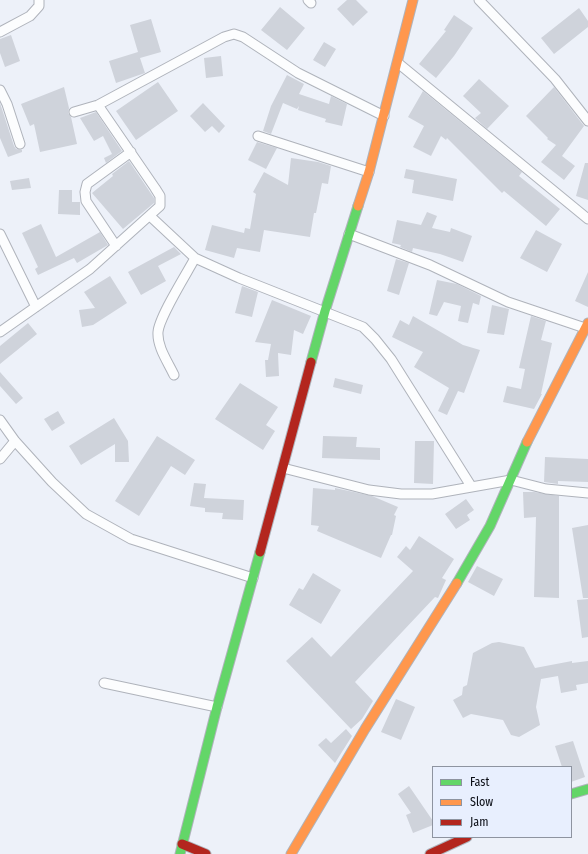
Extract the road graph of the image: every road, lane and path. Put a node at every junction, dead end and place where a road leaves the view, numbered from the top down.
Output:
1 (39, 0) edge
2 (413, 0) edge
3 (479, 0) edge
4 (0, 32) edge
5 (398, 63) junction
6 (0, 90) edge
7 (98, 105) junction
8 (74, 112) dead end
9 (384, 116) junction
10 (588, 121) edge
11 (258, 136) dead end
12 (20, 144) dead end
13 (131, 152) junction
14 (369, 172) junction
15 (150, 216) junction
16 (588, 219) edge
17 (0, 234) edge
18 (349, 234) junction
19 (116, 246) junction
20 (195, 258) junction
21 (36, 307) junction
22 (325, 311) junction
23 (587, 327) edge
24 (0, 332) edge
25 (174, 375) dead end
26 (0, 420) edge
27 (16, 441) junction
28 (0, 459) edge
29 (283, 468) junction
30 (511, 480) junction
31 (471, 486) junction
32 (588, 493) edge
33 (253, 578) junction
34 (104, 683) dead end
35 (217, 707) junction
36 (588, 789) edge
37 (572, 794) edge
38 (465, 838) edge
39 (182, 844) junction
40 (180, 854) edge
41 (206, 854) edge
42 (291, 854) edge
43 (430, 854) edge

1 - 4 street
2 - 5 main road
3 - 10 street
5 - 9 main road
5 - 16 street
6 - 12 street
7 - 8 street
7 - 9 street
7 - 13 street
9 - 14 main road
11 - 14 street
13 - 15 street
13 - 19 street
14 - 18 main road
15 - 19 street
15 - 20 street
17 - 21 street
18 - 22 main road
18 - 23 street
19 - 21 street
20 - 22 street
20 - 25 street
21 - 24 street
22 - 29 main road
22 - 31 street
23 - 30 main road
26 - 27 street
27 - 28 street
27 - 33 street
29 - 31 street
29 - 33 main road
30 - 31 street
30 - 32 street
30 - 42 main road
33 - 35 main road
34 - 35 street
35 - 39 main road
36 - 37 main road
38 - 43 main road
39 - 40 main road
39 - 41 main road

